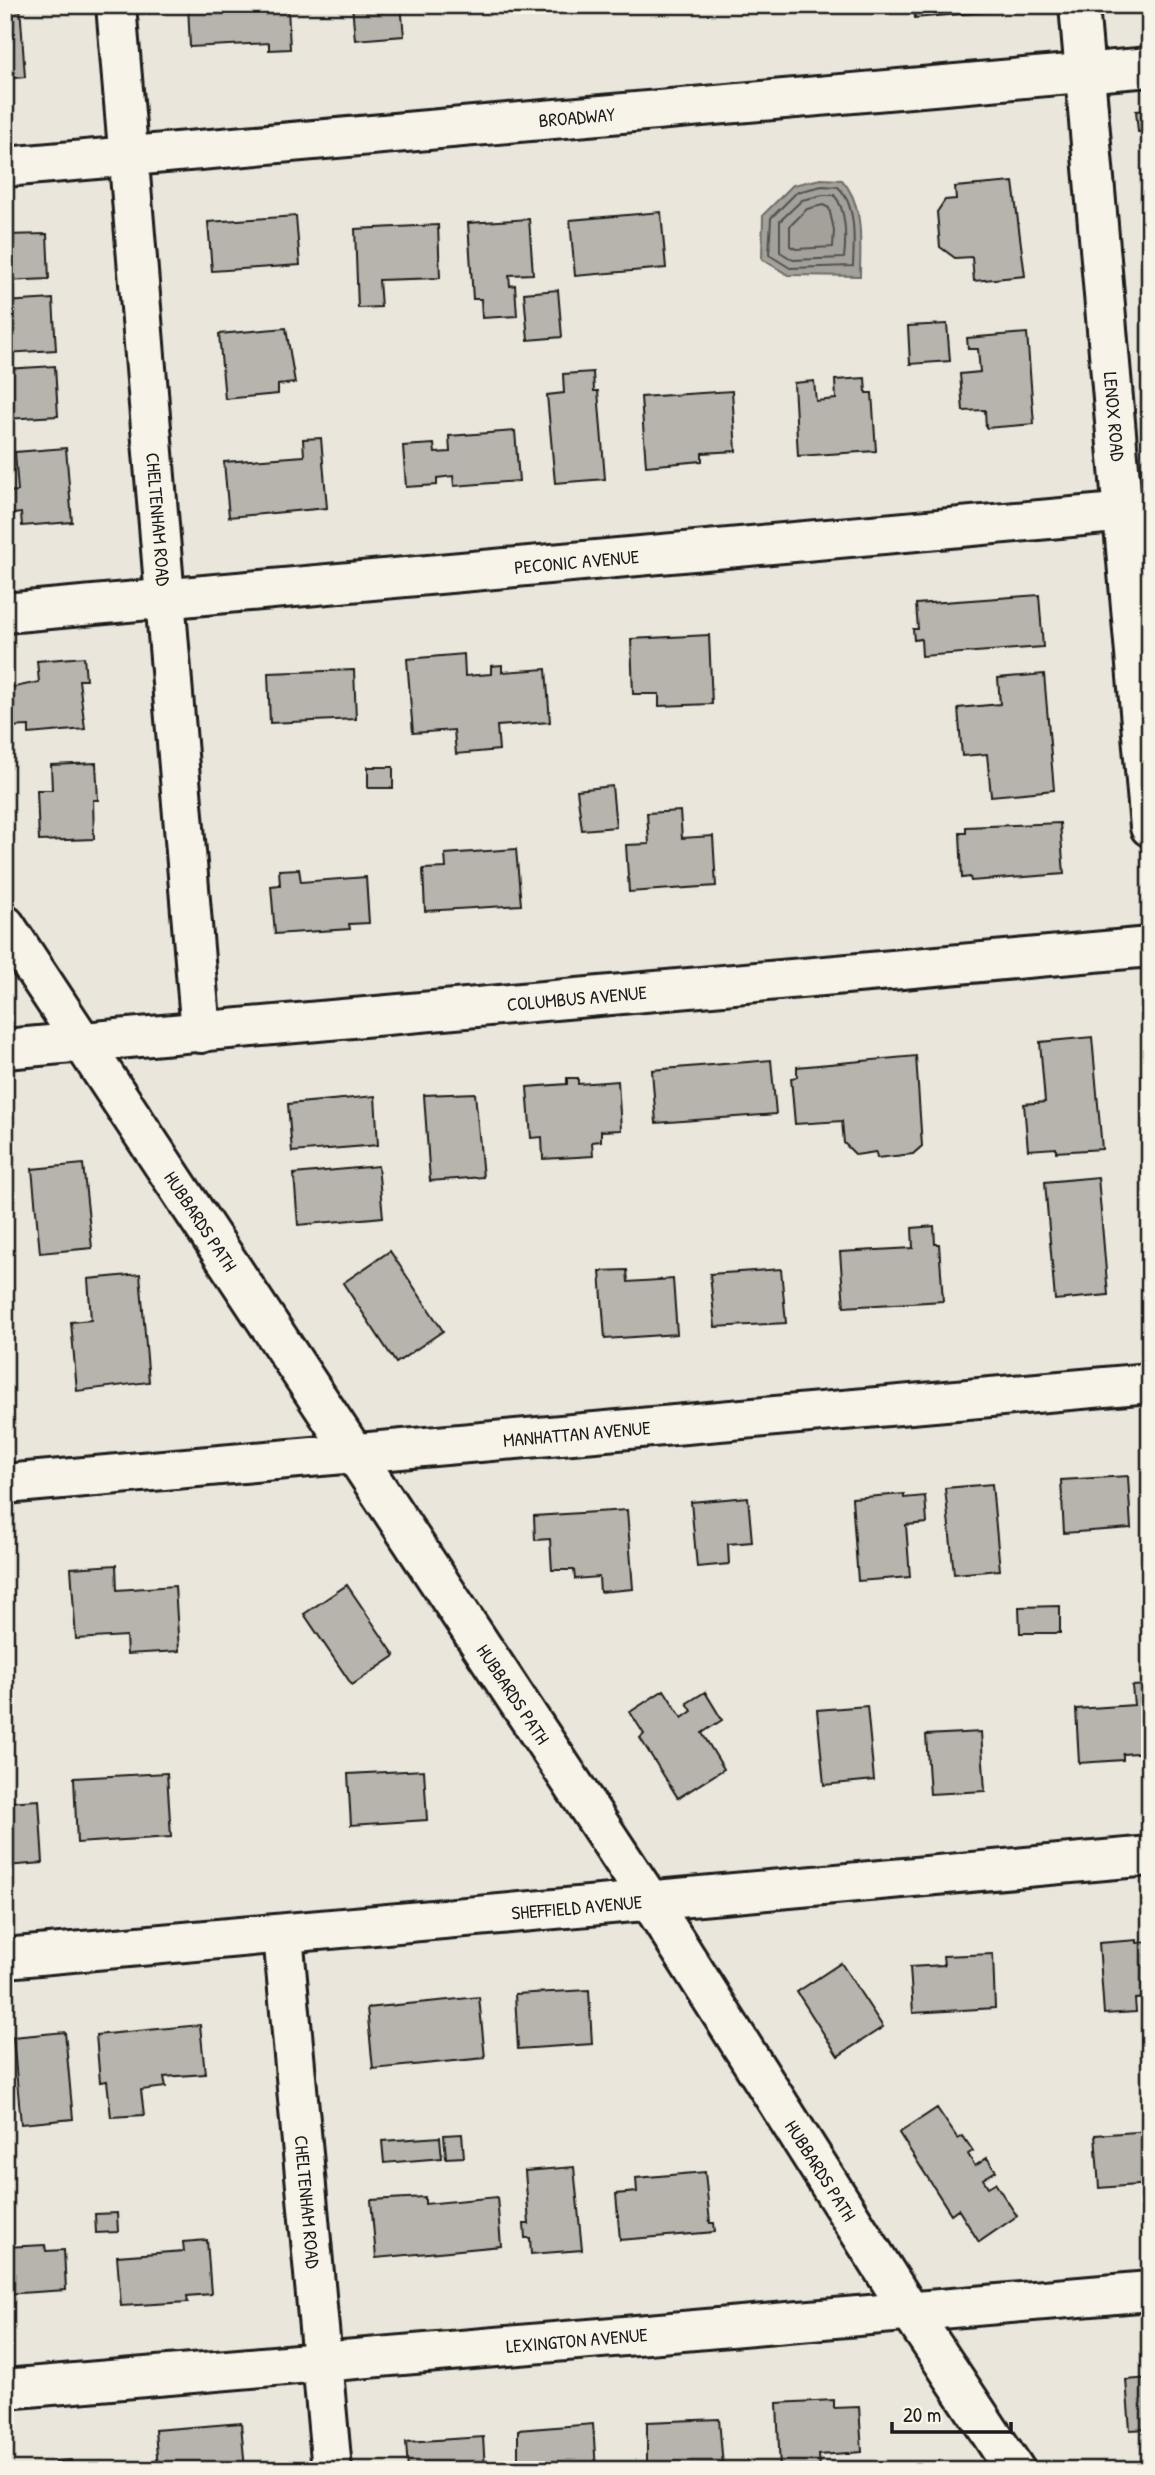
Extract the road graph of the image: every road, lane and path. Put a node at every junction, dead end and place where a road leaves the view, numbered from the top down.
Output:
1 (116, 5) edge
2 (1079, 5) edge
3 (1150, 67) edge
4 (1085, 72) junction
5 (130, 156) junction
6 (5, 167) edge
7 (1137, 512) edge
8 (166, 599) junction
9 (5, 613) edge
10 (1150, 827) edge
11 (5, 925) edge
12 (1150, 947) edge
13 (201, 1033) junction
14 (81, 1043) junction
15 (5, 1049) edge
16 (1150, 1383) edge
17 (357, 1453) junction
18 (5, 1484) edge
19 (1150, 1856) edge
20 (650, 1901) junction
21 (283, 1935) junction
22 (5, 1958) edge
23 (1150, 2291) edge
24 (911, 2313) junction
25 (322, 2364) junction
26 (5, 2389) edge
27 (332, 2470) edge
28 (1015, 2470) edge

1 - 5 street, CHELTENHAM ROAD
2 - 4 street, LENOX ROAD
3 - 4 street, BROADWAY
4 - 5 street, BROADWAY
4 - 7 street, LENOX ROAD
5 - 6 street, BROADWAY
5 - 8 street, CHELTENHAM ROAD
7 - 8 street, PECONIC AVENUE
7 - 10 street, LENOX ROAD
8 - 9 street, PECONIC AVENUE
8 - 13 street, CHELTENHAM ROAD
11 - 14 street, HUBBARDS PATH
12 - 13 street, COLUMBUS AVENUE
13 - 14 street, COLUMBUS AVENUE
14 - 15 street, COLUMBUS AVENUE
14 - 17 street, HUBBARDS PATH
16 - 17 street, MANHATTAN AVENUE
17 - 18 street, MANHATTAN AVENUE
17 - 20 street, HUBBARDS PATH
19 - 20 street, SHEFFIELD AVENUE
20 - 21 street, SHEFFIELD AVENUE
20 - 24 street, HUBBARDS PATH
21 - 22 street, SHEFFIELD AVENUE
21 - 25 street, CHELTENHAM ROAD
23 - 24 street, LEXINGTON AVENUE
24 - 25 street, LEXINGTON AVENUE
24 - 28 street, HUBBARDS PATH
25 - 26 street, LEXINGTON AVENUE
25 - 27 street, CHELTENHAM ROAD

